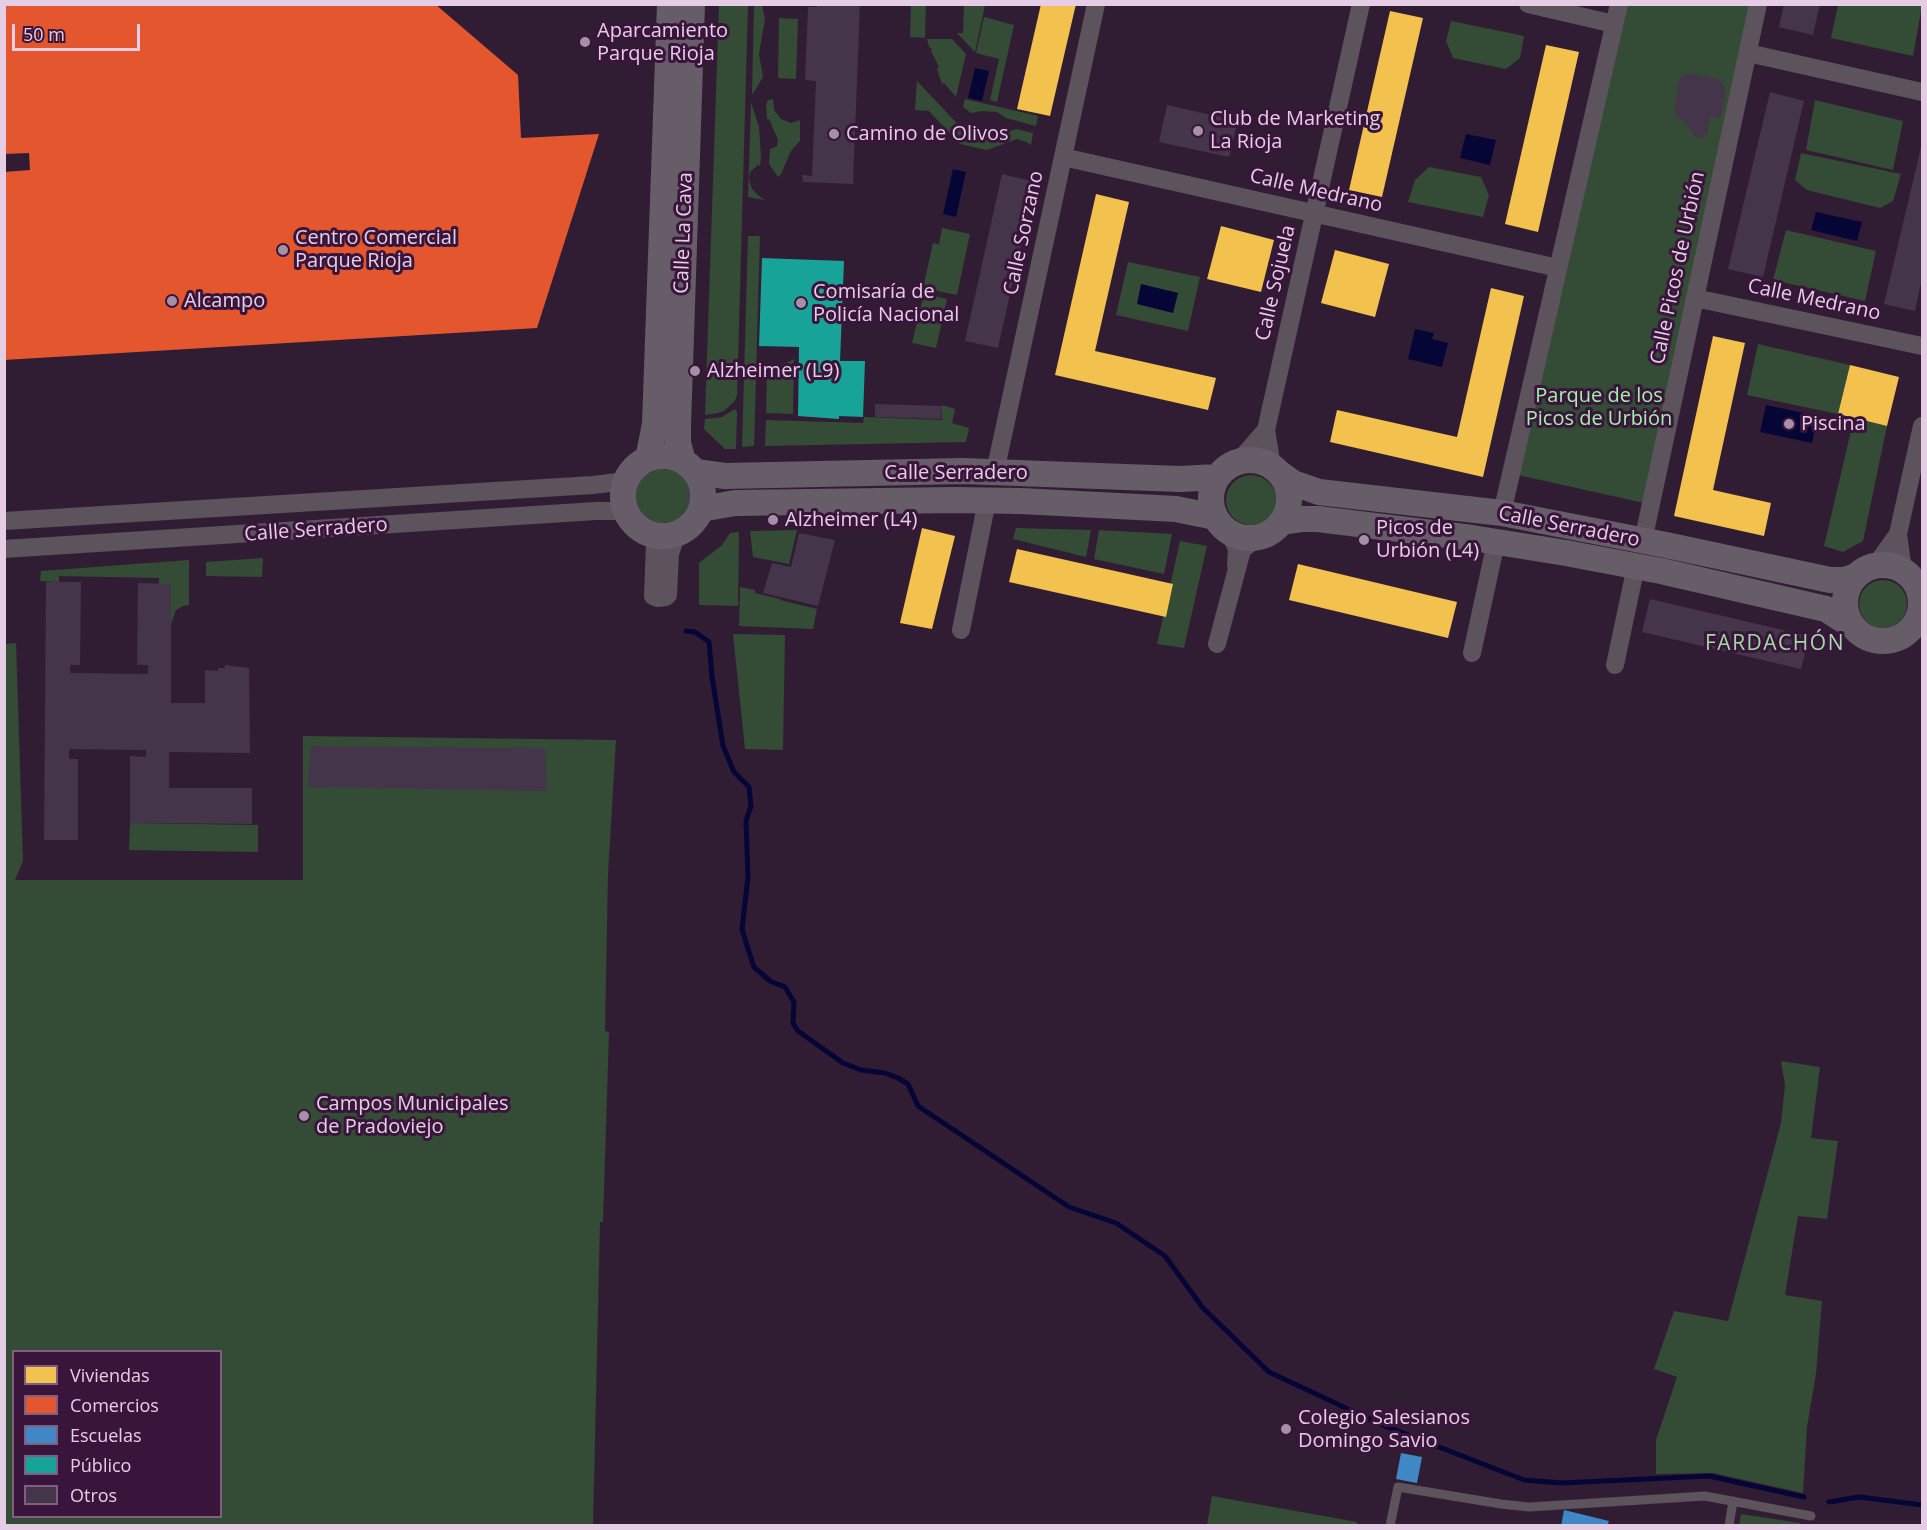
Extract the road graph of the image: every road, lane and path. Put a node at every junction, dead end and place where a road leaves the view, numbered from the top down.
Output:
1 (670, 4) edge
2 (692, 4) edge
3 (1096, 4) edge
4 (1361, 4) edge
5 (1528, 4) edge
6 (1619, 4) edge
7 (1758, 4) edge
8 (1614, 24) junction
9 (1748, 53) junction
10 (1923, 92) edge
11 (1063, 158) junction
12 (1314, 214) junction
13 (1558, 268) junction
14 (1695, 298) junction
15 (1923, 346) edge
16 (1923, 426) edge
17 (1266, 430) junction
18 (648, 459) junction
19 (1239, 461) junction
20 (689, 466) junction
21 (1277, 470) junction
22 (995, 472) junction
23 (1217, 477) junction
24 (626, 481) junction
25 (987, 501) junction
26 (701, 509) junction
27 (626, 511) junction
28 (1502, 513) junction
29 (4, 522) edge
30 (1282, 522) junction
31 (1222, 524) junction
32 (651, 533) junction
33 (676, 533) junction
34 (1898, 534) junction
35 (1258, 537) junction
36 (1643, 541) junction
37 (1496, 542) junction
38 (4, 549) edge
39 (1636, 566) junction
40 (1903, 570) junction
41 (1866, 571) junction
42 (1235, 575) junction
43 (1921, 593) edge
44 (1851, 625) junction
45 (1918, 626) edge
46 (961, 630) dead end
47 (1217, 644) dead end
48 (1472, 653) dead end
49 (1615, 665) dead end
50 (1734, 1502) junction
51 (1811, 1516) dead end
52 (1390, 1526) edge
53 (1730, 1526) edge

1 - 18 main road, Calle La Cava
2 - 20 main road, Calle La Cava
3 - 11 street, Calle Sorzano
4 - 12 street, Calle Sojuela
5 - 8 street
6 - 8 street
7 - 9 street, Calle Picos de Urbión
8 - 13 street
9 - 10 street
9 - 14 street, Calle Picos de Urbión
11 - 12 street, Calle Medrano
11 - 22 street, Calle Sorzano
12 - 13 street, Calle Medrano
12 - 17 street, Calle Sojuela
13 - 28 street
14 - 15 street, Calle Medrano
14 - 36 street, Calle Picos de Urbión
16 - 34 street
17 - 19 street, Calle Sojuela
17 - 21 street, Calle Sojuela
18 - 20 main road
18 - 24 main road
19 - 21 main road
19 - 23 main road
20 - 22 main road, Calle Serradero
20 - 26 main road
21 - 28 main road, Calle Serradero
21 - 30 main road
22 - 23 main road, Calle Serradero
23 - 31 main road
24 - 27 main road
24 - 29 street, Calle Serradero
25 - 26 main road, Calle Serradero
25 - 31 main road, Calle Serradero
25 - 46 street
26 - 33 main road
27 - 32 main road
27 - 38 street, Calle Serradero
28 - 36 main road, Calle Serradero
30 - 35 main road
30 - 37 main road, Calle Serradero
31 - 35 main road
31 - 42 street
32 - 33 main road
32 - 33 street
34 - 40 street
34 - 41 street
35 - 42 street
36 - 41 main road, Calle Serradero
37 - 39 main road, Calle Serradero
37 - 48 street
39 - 44 main road, Calle Serradero
39 - 49 street
40 - 41 main road
40 - 43 main road
41 - 44 main road
42 - 47 street
43 - 45 main road
44 - 45 main road
50 - 51 lane
50 - 52 lane
50 - 53 lane

